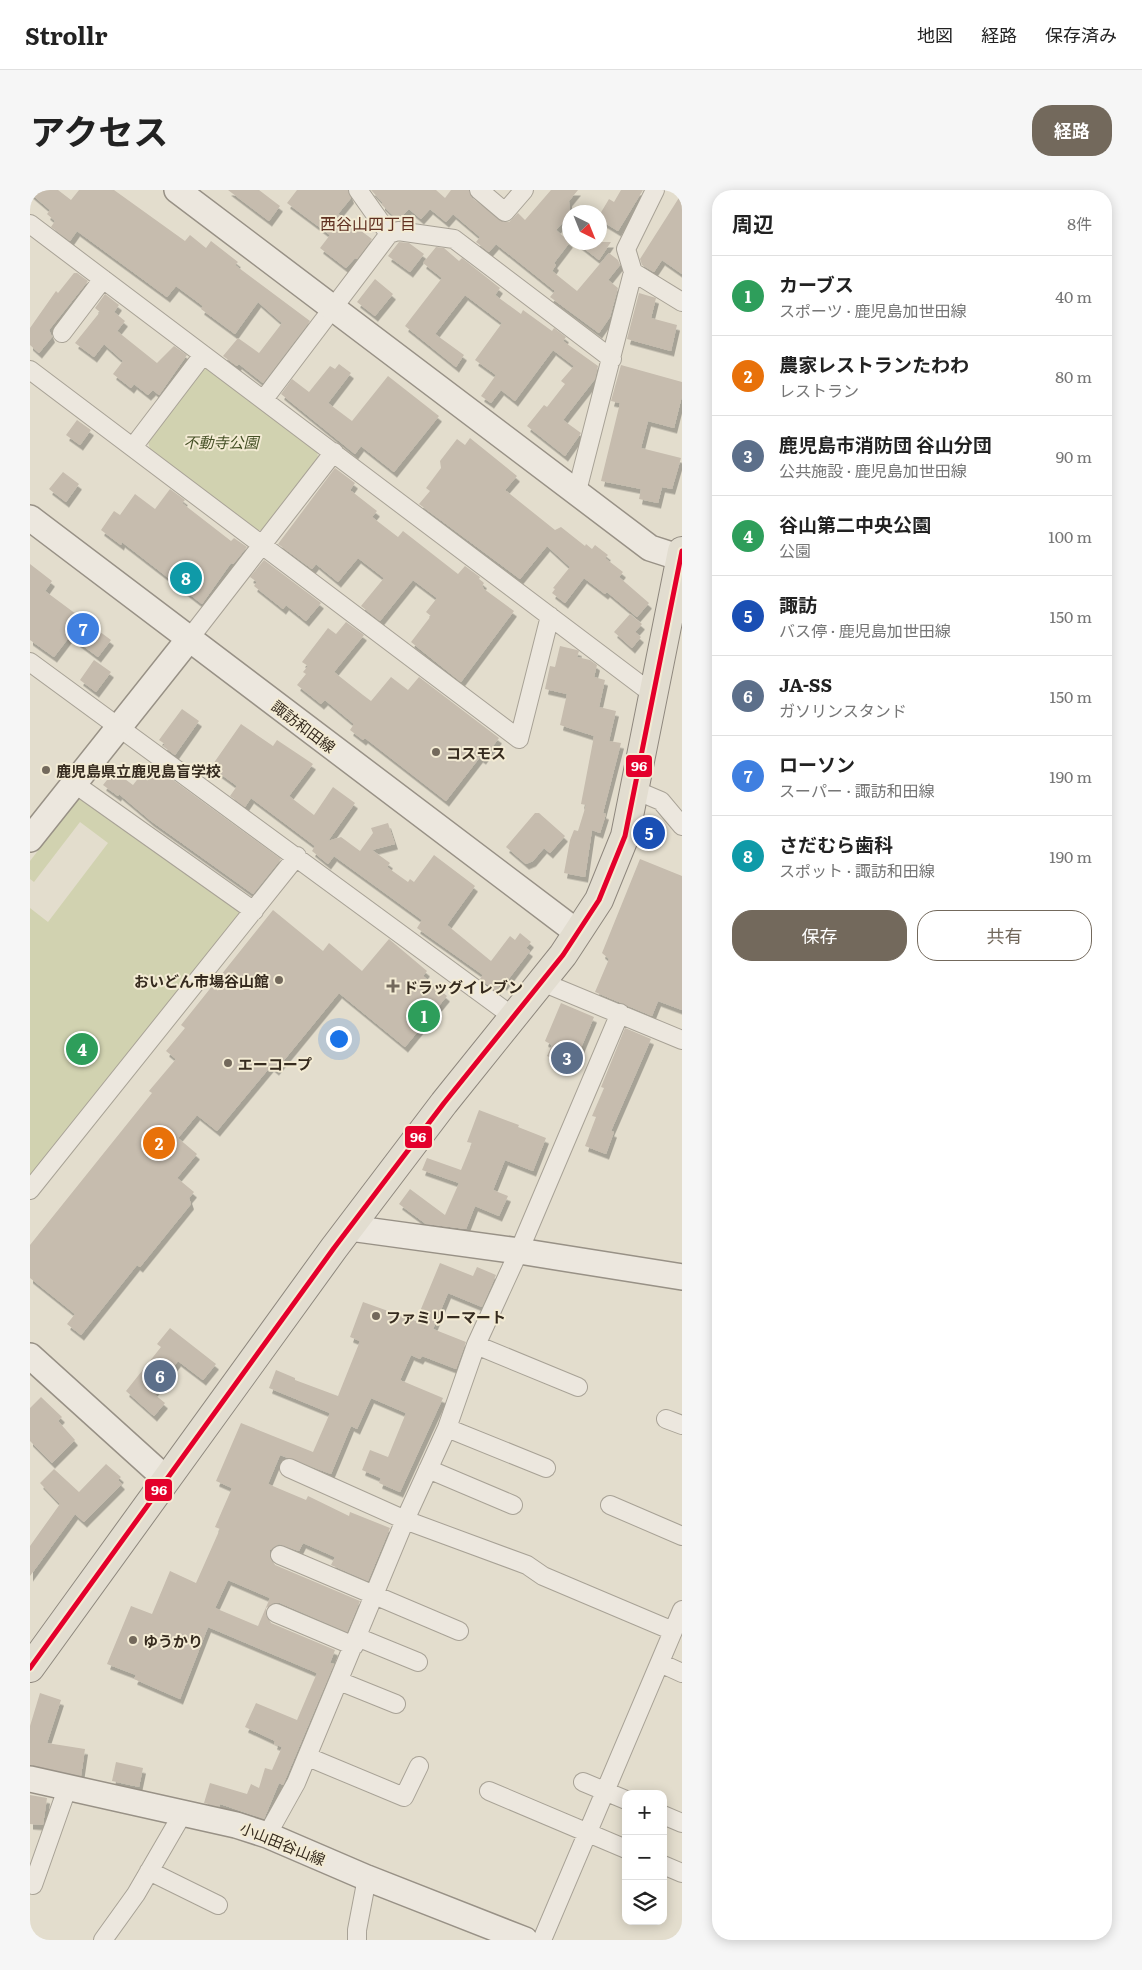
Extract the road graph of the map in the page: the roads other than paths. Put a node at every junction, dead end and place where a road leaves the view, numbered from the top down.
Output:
1 (177, 190) edge
2 (358, 190) edge
3 (479, 190) edge
4 (524, 190) edge
5 (655, 190) edge
6 (30, 224) edge
7 (389, 234) junction
8 (633, 272) junction
9 (103, 279) junction
10 (682, 302) edge
11 (332, 308) junction
12 (62, 333) dead end
13 (204, 355) junction
14 (612, 359) junction
15 (30, 370) edge
16 (264, 399) junction
17 (133, 447) junction
18 (334, 452) junction
19 (577, 491) junction
20 (30, 518) edge
21 (262, 545) junction
22 (681, 554) edge
23 (550, 616) junction
24 (190, 639) junction
25 (30, 662) edge
26 (654, 695) junction
27 (120, 728) junction
28 (75, 784) junction
29 (634, 790) junction
30 (682, 826) edge
31 (30, 839) edge
32 (297, 856) junction
33 (254, 911) junction
34 (578, 933) junction
35 (542, 982) junction
36 (620, 1014) junction
37 (512, 1016) junction
38 (682, 1040) edge
39 (30, 1190) edge
40 (350, 1228) junction
41 (519, 1250) junction
42 (682, 1277) edge
43 (476, 1345) junction
44 (30, 1356) edge
45 (578, 1387) dead end
46 (447, 1428) junction
47 (289, 1468) dead end
48 (546, 1468) dead end
49 (428, 1469) junction
50 (166, 1479) junction
51 (513, 1505) dead end
52 (405, 1520) junction
53 (682, 1524) edge
54 (682, 1536) edge
55 (280, 1555) dead end
56 (375, 1595) junction
57 (276, 1613) dead end
58 (678, 1622) edge
59 (459, 1631) dead end
60 (356, 1642) junction
61 (418, 1662) dead end
62 (660, 1663) junction
63 (30, 1668) edge
64 (682, 1673) edge
65 (339, 1681) junction
66 (396, 1704) dead end
67 (308, 1757) junction
68 (419, 1766) dead end
69 (30, 1779) edge
70 (583, 1782) dead end
71 (68, 1786) junction
72 (489, 1791) dead end
73 (605, 1791) junction
74 (622, 1798) edge
75 (183, 1813) junction
76 (667, 1817) edge
77 (682, 1823) edge
78 (587, 1833) junction
79 (267, 1835) junction
80 (622, 1847) edge
81 (667, 1867) edge
82 (149, 1872) junction
83 (682, 1873) edge
84 (367, 1878) junction
85 (32, 1885) dead end
86 (218, 1905) dead end
87 (106, 1937) edge
88 (357, 1940) edge
89 (525, 1940) edge
90 (542, 1940) edge

1 - 11 street
2 - 7 street
3 - 4 street
5 - 8 street
6 - 9 street
7 - 11 street
7 - 14 street
8 - 10 street
8 - 14 street
9 - 12 street
9 - 13 street
11 - 16 street
11 - 19 street
13 - 16 street
13 - 17 street
14 - 19 street
15 - 17 street
16 - 18 street
17 - 21 street
18 - 21 street
18 - 23 street
19 - 22 street
20 - 24 street, 諏訪和田線
21 - 23 street
21 - 24 street
22 - 26 main road
23 - 26 street
24 - 27 street
24 - 34 street, 諏訪和田線
25 - 27 street
26 - 29 main road
27 - 28 street
27 - 32 street
28 - 31 street
28 - 33 street
29 - 30 street
29 - 34 main road
32 - 33 street
32 - 37 street
33 - 39 street
34 - 35 main road
35 - 36 street
35 - 37 main road
36 - 38 street
36 - 41 street
37 - 40 main road
40 - 41 street
40 - 50 main road
41 - 42 street
41 - 43 street
43 - 45 street
43 - 46 street
44 - 50 street
46 - 48 street
46 - 49 street
47 - 52 street
49 - 51 street
49 - 52 street
50 - 63 main road
52 - 56 street
52 - 58 street
53 - 54 street
55 - 56 street
56 - 59 street
56 - 60 street
57 - 60 street
58 - 62 street
60 - 61 street
60 - 65 street
62 - 64 street
62 - 73 street
65 - 66 street
65 - 67 street
67 - 68 street
67 - 79 street
69 - 71 street, 小山田谷山線
70 - 73 street
71 - 75 street, 小山田谷山線
71 - 85 street
72 - 78 street
73 - 74 street
73 - 78 street
75 - 79 street, 小山田谷山線
75 - 82 street
76 - 77 street
78 - 80 street
78 - 90 street
79 - 84 street, 小山田谷山線
81 - 83 street
82 - 86 street
82 - 87 street
84 - 88 street
84 - 89 street, 小山田谷山線

